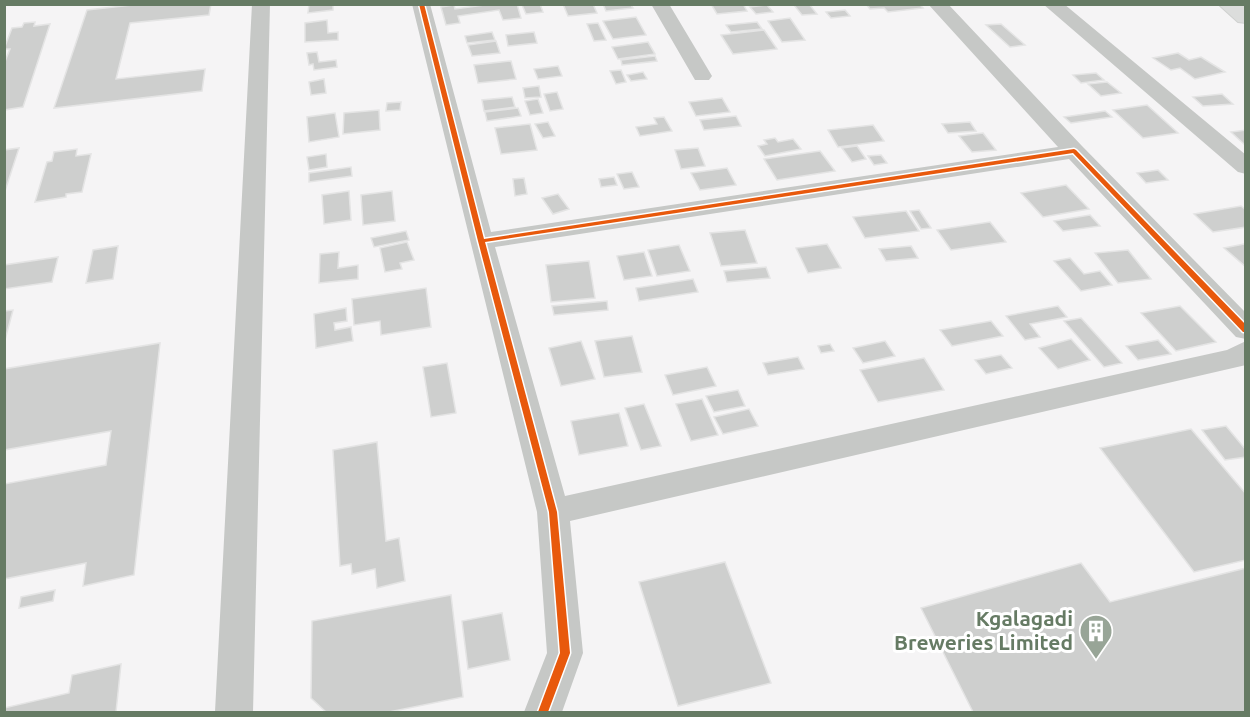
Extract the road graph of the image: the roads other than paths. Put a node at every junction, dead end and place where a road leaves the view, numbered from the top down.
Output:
1 (261, 4) edge
2 (421, 4) edge
3 (660, 4) edge
4 (937, 4) edge
5 (1052, 4) edge
6 (1228, 4) edge
7 (1245, 17) edge
8 (702, 76) dead end
9 (1074, 151) junction
10 (1245, 167) edge
11 (481, 242) junction
12 (1245, 330) edge
13 (1245, 351) edge
14 (553, 512) junction
15 (234, 712) edge
16 (543, 712) edge

1 - 15 street
2 - 11 street
3 - 8 street
4 - 9 street
5 - 10 street
6 - 7 main road
9 - 11 street
9 - 12 street
11 - 14 street
13 - 14 street
14 - 16 street

